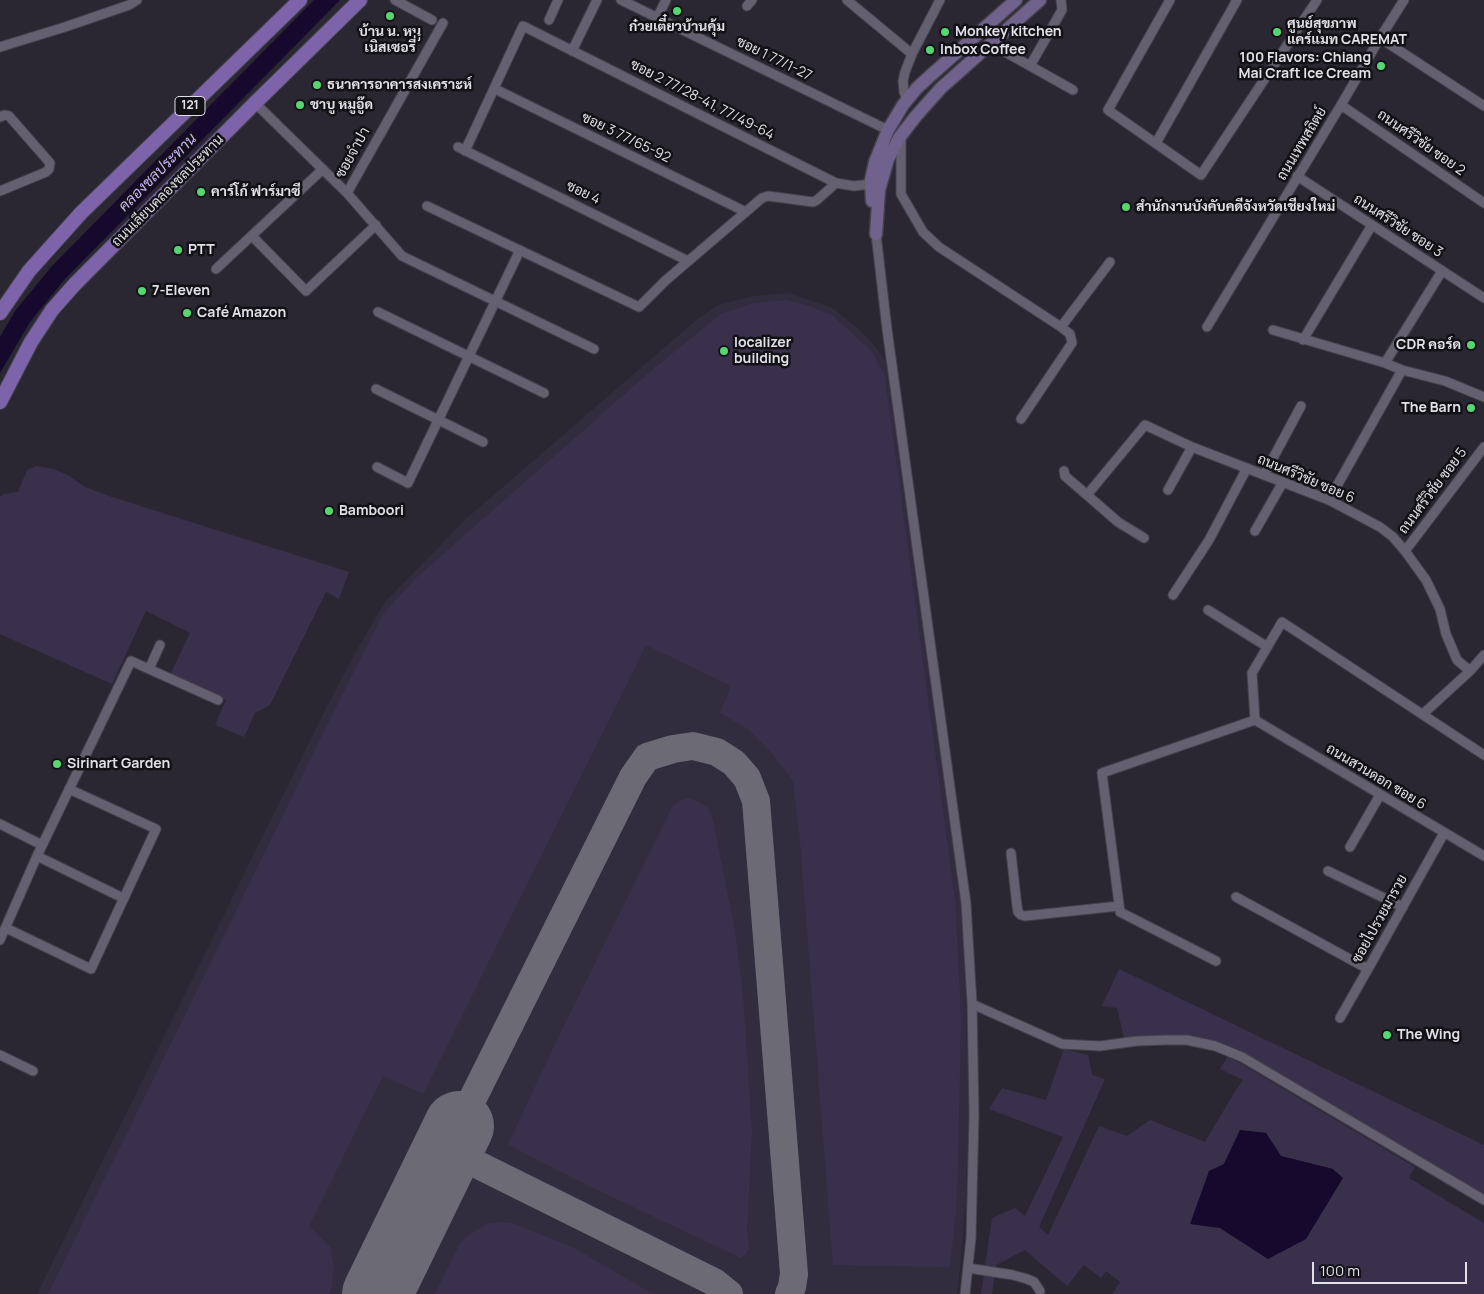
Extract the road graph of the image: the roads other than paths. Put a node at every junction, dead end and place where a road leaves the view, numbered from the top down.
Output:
1 (300, 0) edge
2 (360, 0) edge
3 (395, 0) edge
4 (558, 0) edge
5 (597, 0) edge
6 (621, 0) edge
7 (666, 0) edge
8 (847, 0) edge
9 (940, 0) edge
10 (1016, 0) edge
11 (1040, 0) edge
12 (1061, 0) edge
13 (1170, 0) edge
14 (1237, 0) edge
15 (1317, 0) edge
16 (1404, 0) edge
17 (129, 2) edge
18 (657, 18) junction
19 (432, 20) dead end
20 (549, 20) dead end
21 (443, 22) dead end
22 (1380, 38) junction
23 (991, 44) junction
24 (0, 46) edge
25 (572, 51) junction
26 (912, 54) junction
27 (1030, 66) junction
28 (495, 89) junction
29 (1073, 90) dead end
30 (905, 102) junction
31 (255, 103) junction
32 (1341, 105) junction
33 (1484, 106) edge
34 (916, 116) junction
35 (0, 117) edge
36 (888, 130) junction
37 (902, 135) junction
38 (1156, 143) junction
39 (323, 169) junction
40 (1298, 176) junction
41 (836, 183) junction
42 (871, 184) junction
43 (0, 191) edge
44 (347, 193) junction
45 (1484, 203) edge
46 (427, 206) dead end
47 (746, 212) junction
48 (376, 225) junction
49 (1372, 225) junction
50 (876, 234) junction
51 (252, 236) junction
52 (520, 250) junction
53 (688, 261) junction
54 (1110, 262) dead end
55 (216, 269) dead end
56 (1442, 271) junction
57 (1484, 298) edge
58 (496, 301) junction
59 (378, 312) dead end
60 (0, 313) edge
61 (1061, 327) junction
62 (1207, 327) dead end
63 (1272, 330) dead end
64 (1303, 340) junction
65 (594, 349) dead end
66 (469, 357) junction
67 (1385, 363) junction
68 (1402, 370) junction
69 (376, 389) dead end
70 (544, 393) dead end
71 (1482, 393) edge
72 (0, 402) edge
73 (1301, 406) dead end
74 (1021, 419) dead end
75 (438, 420) junction
76 (483, 442) dead end
77 (1192, 446) junction
78 (1484, 447) edge
79 (377, 467) dead end
80 (1247, 468) junction
81 (1064, 471) dead end
82 (1264, 475) junction
83 (1283, 482) junction
84 (1168, 490) dead end
85 (1087, 495) junction
86 (1329, 500) junction
87 (1255, 531) dead end
88 (1144, 538) dead end
89 (1405, 551) junction
90 (1173, 595) dead end
91 (1208, 610) dead end
92 (160, 645) dead end
93 (1266, 646) junction
94 (1484, 655) edge
95 (149, 669) junction
96 (1470, 671) junction
97 (218, 700) dead end
98 (1422, 714) junction
99 (1254, 720) junction
100 (1484, 755) edge
101 (69, 789) junction
102 (1380, 795) junction
103 (0, 824) edge
104 (1444, 833) junction
105 (42, 845) junction
106 (1350, 847) dead end
107 (1011, 852) dead end
108 (37, 856) junction
109 (1484, 856) edge
110 (1328, 871) dead end
111 (1236, 897) dead end
112 (124, 898) junction
113 (1119, 906) junction
114 (1403, 906) junction
115 (6, 928) junction
116 (0, 940) edge
117 (1216, 961) dead end
118 (1368, 970) junction
119 (972, 1004) junction
120 (1340, 1018) dead end
121 (0, 1055) edge
122 (33, 1071) dead end
123 (1484, 1200) edge
124 (968, 1268) junction
125 (1040, 1291) dead end
126 (965, 1294) edge

1 - 60 main road, 121
2 - 31 main road, ถนนเลียบคลองชลประทาน
3 - 19 street
4 - 20 street
5 - 25 street
6 - 18 street, ซอย 1 77/1-27
7 - 18 street
8 - 26 street
9 - 26 street
10 - 30 street
11 - 23 street
12 - 27 street
13 - 38 street
14 - 38 street
15 - 38 street
16 - 22 street, ถนนเทพสถิตย์
17 - 24 street
18 - 36 street, ซอย 1 77/1-27
21 - 44 street, ซอยจำปา
22 - 32 street, ถนนเทพสถิตย์
22 - 33 street
23 - 27 street
23 - 34 street
25 - 28 street, ซอย 2 77/28-41, 77/49-64
25 - 41 street, ซอย 2 77/28-41, 77/49-64
26 - 30 street
27 - 29 street
28 - 47 street, ซอย 3 77/65-92
28 - 53 street, ซอย 4
30 - 34 street
30 - 36 street
31 - 39 street
31 - 72 main road, ถนนเลียบคลองชลประทาน
32 - 40 street, ถนนเทพสถิตย์
32 - 45 street, ถนนศรีวิชัย ซอย 2
34 - 37 street
35 - 43 street
36 - 42 street
37 - 50 street
37 - 61 street
39 - 44 street
39 - 51 street
40 - 49 street, ถนนศรีวิชัย ซอย 3
40 - 62 street, ถนนเทพสถิตย์
41 - 42 street, ซอย 2 77/28-41, 77/49-64
41 - 47 street
42 - 50 street
44 - 48 street
46 - 52 street
47 - 53 street
48 - 51 street
48 - 58 street
49 - 56 street, ถนนศรีวิชัย ซอย 3
49 - 64 street
50 - 119 street
51 - 55 street
52 - 53 street
52 - 58 street
54 - 61 street
56 - 57 street, ถนนศรีวิชัย ซอย 3
56 - 67 street
58 - 65 street
58 - 66 street
59 - 66 street
61 - 74 street
63 - 64 street
64 - 67 street
66 - 70 street
66 - 75 street
67 - 68 street
68 - 71 street
68 - 86 street
69 - 75 street
73 - 82 street
75 - 76 street
75 - 79 street
77 - 80 street, ถนนศรีวิชัย ซอย 6
77 - 84 street
77 - 85 street, ถนนศรีวิชัย ซอย 6
78 - 89 street, ถนนศรีวิชัย ซอย 5
80 - 82 street, ถนนศรีวิชัย ซอย 6
80 - 90 street
81 - 85 street
82 - 83 street, ถนนศรีวิชัย ซอย 6
83 - 86 street, ถนนศรีวิชัย ซอย 6
83 - 87 street
85 - 88 street
86 - 89 street, ถนนศรีวิชัย ซอย 6
89 - 96 street, ถนนศรีวิชัย ซอย 6
91 - 93 street
92 - 95 street
93 - 98 street
93 - 99 street
94 - 96 street
95 - 97 street
95 - 101 street
96 - 98 street
98 - 100 street
99 - 102 street, ถนนสวนดอก ซอย 6
99 - 113 street
101 - 105 street
101 - 112 street
102 - 104 street, ถนนสวนดอก ซอย 6
102 - 106 street
103 - 105 street
104 - 109 street, ถนนสวนดอก ซอย 6
104 - 114 street, ซอยไปรวยมารวย
105 - 108 street
107 - 113 street
108 - 112 street
108 - 115 street
110 - 114 street
111 - 118 street
112 - 115 street
113 - 117 street
114 - 118 street, ซอยไปรวยมารวย
115 - 116 street
118 - 120 street, ซอยไปรวยมารวย
119 - 123 street
119 - 124 street
121 - 122 street
124 - 125 street
124 - 126 street

